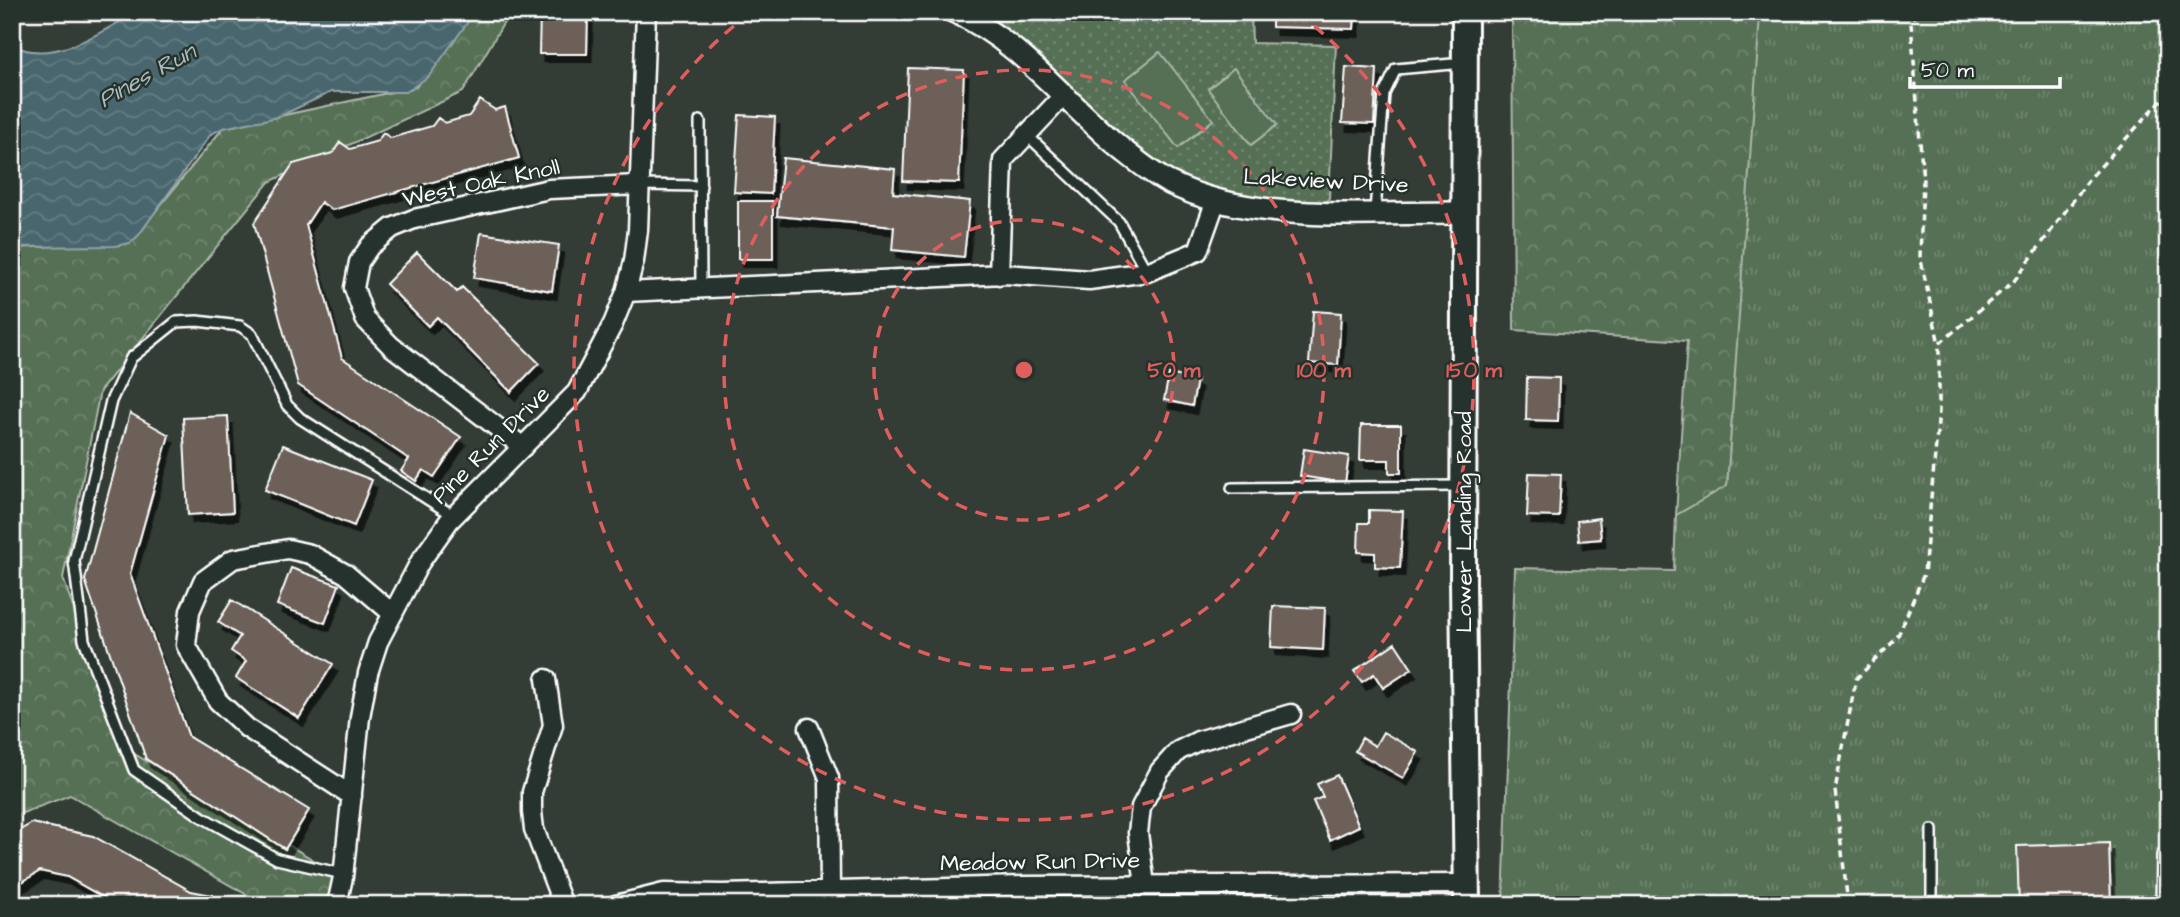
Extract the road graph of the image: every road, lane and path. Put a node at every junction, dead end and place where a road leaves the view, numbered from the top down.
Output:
1 (646, 12) edge
2 (955, 12) edge
3 (1465, 12) edge
4 (1916, 12) edge
5 (1465, 63) junction
6 (2168, 93) edge
7 (1064, 95) junction
8 (700, 121) dead end
9 (1027, 135) junction
10 (639, 185) junction
11 (701, 186) junction
12 (1216, 200) junction
13 (1376, 212) junction
14 (1464, 213) junction
15 (1147, 272) junction
16 (999, 275) junction
17 (701, 288) junction
18 (626, 292) junction
19 (1939, 344) junction
20 (523, 447) junction
21 (1463, 486) junction
22 (1232, 488) dead end
23 (454, 516) junction
24 (393, 614) junction
25 (546, 679) dead end
26 (1291, 714) dead end
27 (809, 728) dead end
28 (352, 796) junction
29 (1931, 830) dead end
30 (2162, 855) dead end
31 (343, 874) junction
32 (1309, 884) junction
33 (1023, 886) junction
34 (1145, 886) junction
35 (830, 891) junction
36 (1467, 894) edge
37 (722, 900) edge
38 (337, 905) edge
39 (563, 905) edge
40 (616, 905) edge
41 (1023, 905) edge
42 (1309, 905) edge
43 (1848, 905) edge
44 (1932, 905) edge
45 (2161, 905) edge

1 - 10 street, Pine Run Drive
2 - 7 street, Lakeview Drive
3 - 5 main road, Lower Landing Road
4 - 19 path
5 - 13 lane
5 - 14 main road, Lower Landing Road
6 - 19 path
7 - 9 street
7 - 12 street, Lakeview Drive
8 - 11 lane
9 - 15 lane
9 - 16 street
10 - 11 lane
10 - 18 street, Pine Run Drive
10 - 20 street, West Oak Knoll
11 - 17 lane
12 - 13 street, Lakeview Drive
12 - 15 street
13 - 14 street, Lakeview Drive
14 - 21 main road, Lower Landing Road
15 - 16 street
16 - 17 street
17 - 18 street
18 - 20 street, Pine Run Drive
19 - 43 path
20 - 23 street, Pine Run Drive
21 - 22 lane
21 - 36 main road, Lower Landing Road
23 - 24 street, Pine Run Drive
23 - 31 lane
24 - 28 street, Pine Run Drive
24 - 28 street
25 - 39 street
26 - 34 street
27 - 35 street
28 - 31 street, Pine Run Drive
29 - 44 lane
30 - 45 lane
31 - 38 street, Pine Run Drive
32 - 34 street, Meadow Run Drive
32 - 36 street, Meadow Run Drive
32 - 42 street
33 - 34 street, Meadow Run Drive
33 - 35 street, Meadow Run Drive
33 - 41 street
35 - 37 street, Meadow Run Drive
37 - 40 street, Meadow Run Drive

